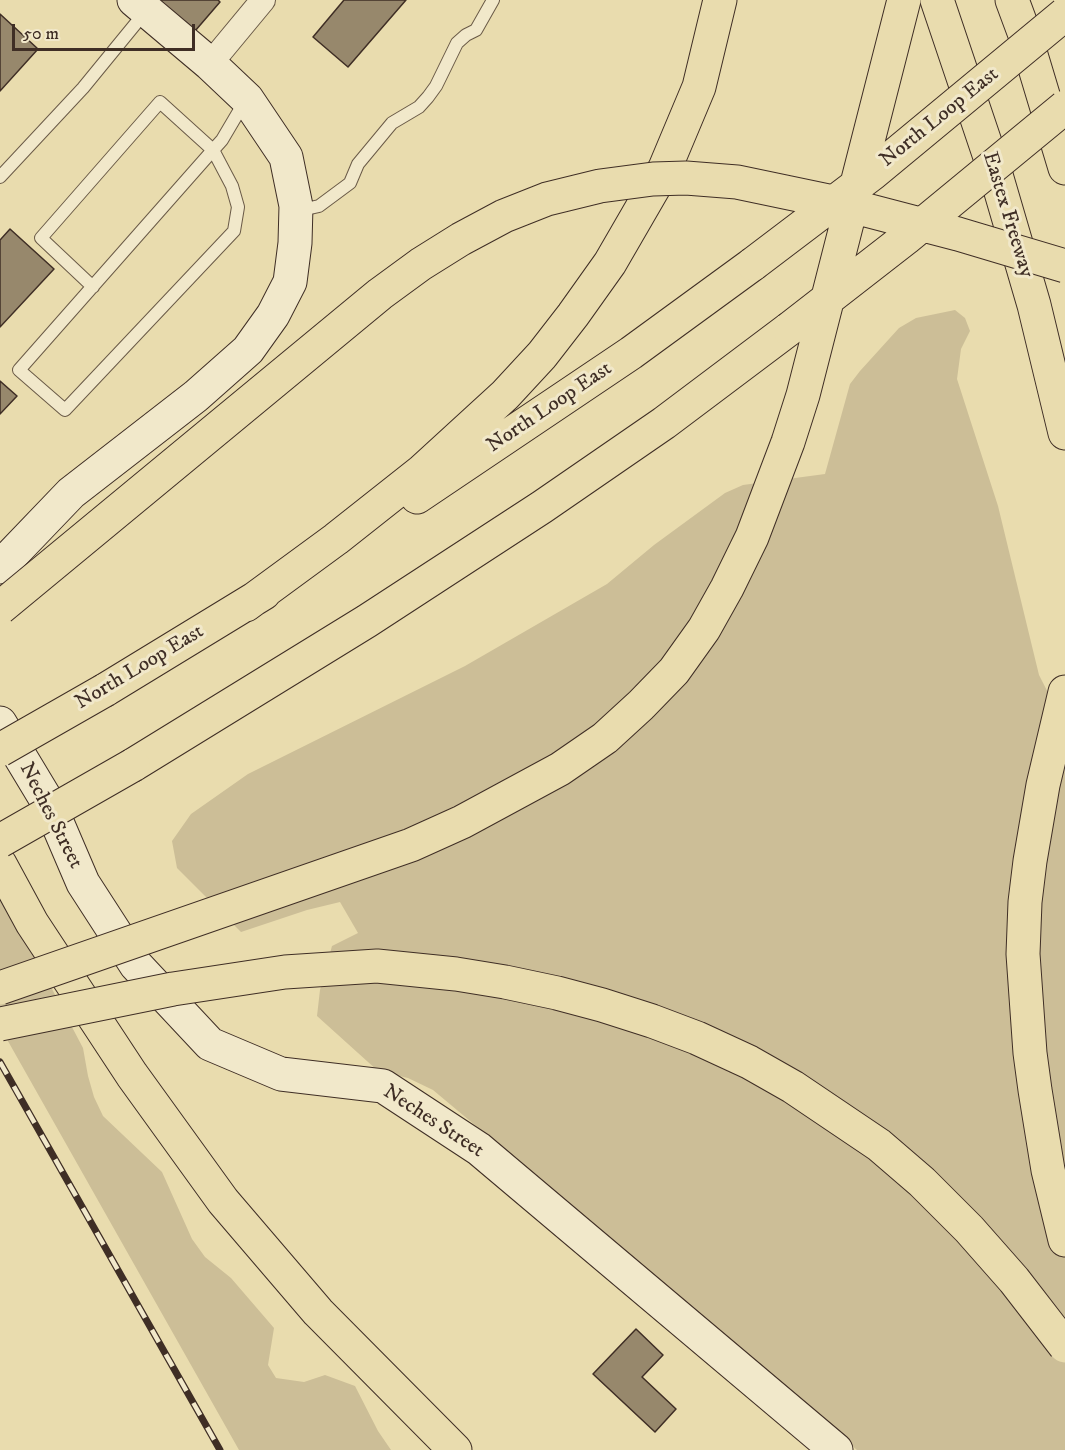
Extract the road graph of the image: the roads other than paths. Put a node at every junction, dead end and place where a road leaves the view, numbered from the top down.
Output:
1 (263, 0) edge
2 (493, 0) edge
3 (720, 0) edge
4 (904, 0) edge
5 (937, 0) edge
6 (1012, 0) edge
7 (140, 5) edge
8 (1065, 14) edge
9 (210, 64) junction
10 (247, 99) junction
11 (1065, 107) edge
12 (213, 150) junction
13 (1065, 168) edge
14 (0, 177) edge
15 (296, 212) junction
16 (1065, 266) edge
17 (93, 286) junction
18 (1065, 433) edge
19 (0, 567) edge
20 (246, 605) junction
21 (0, 608) edge
22 (1065, 693) edge
23 (0, 723) edge
24 (0, 750) edge
25 (0, 841) edge
26 (0, 864) edge
27 (0, 988) edge
28 (0, 1024) edge
29 (1065, 1240) edge
30 (1065, 1346) edge
31 (455, 1450) edge
32 (836, 1450) edge

1 - 9 street
2 - 15 lane
3 - 20 highway
4 - 27 highway, bridge
5 - 18 highway, Eastex Freeway
6 - 13 highway
7 - 9 main road
7 - 14 lane
8 - 20 highway, North Loop East, bridge
9 - 10 main road
10 - 12 lane
10 - 15 main road
11 - 25 highway, bridge
12 - 17 lane
12 - 17 lane
12 - 17 lane
15 - 19 main road
16 - 21 highway, bridge
20 - 24 highway, North Loop East, bridge
22 - 29 highway
23 - 32 main road, Neches Street
26 - 31 highway
28 - 30 highway, bridge

